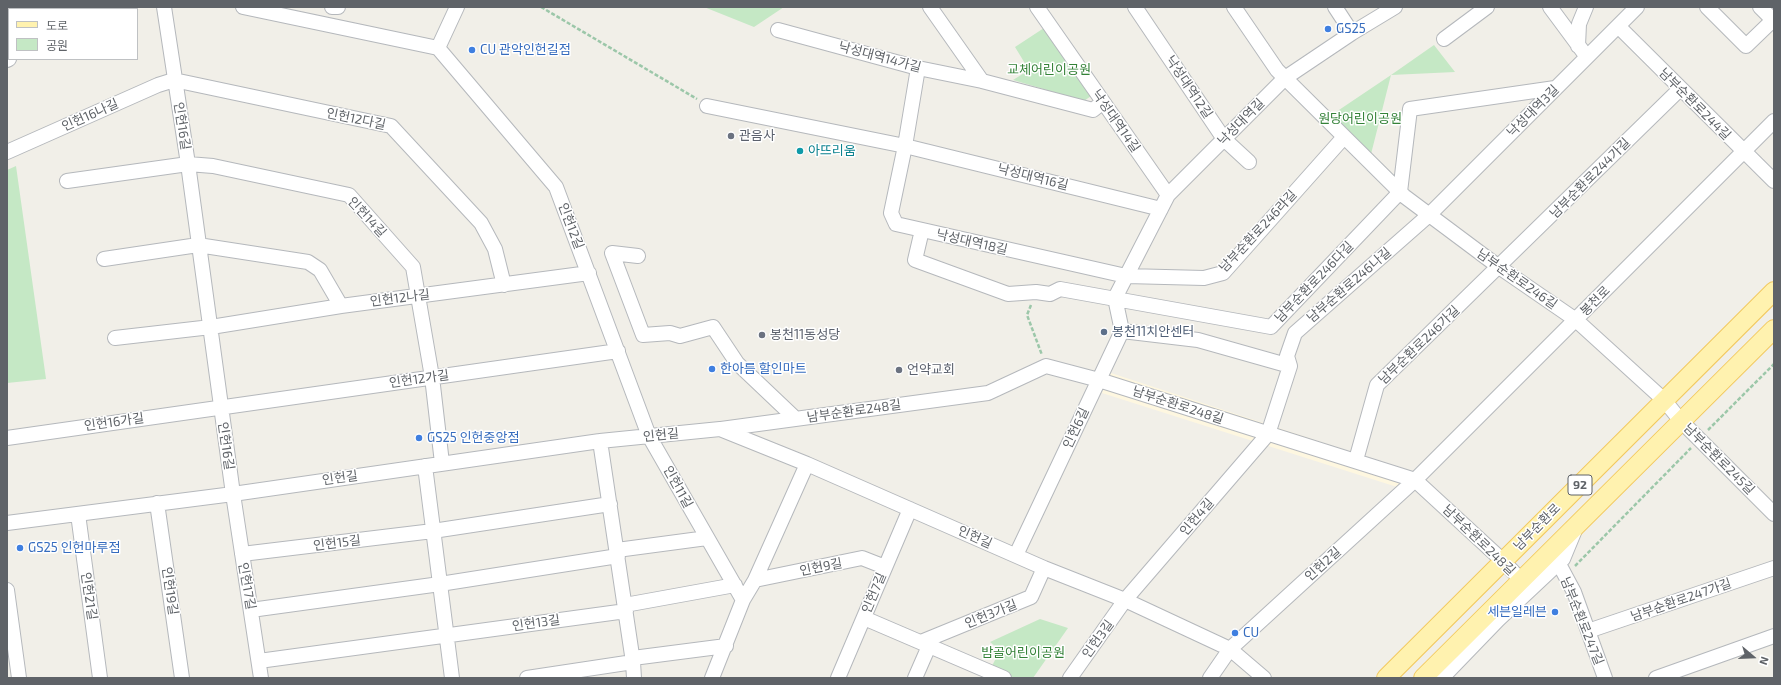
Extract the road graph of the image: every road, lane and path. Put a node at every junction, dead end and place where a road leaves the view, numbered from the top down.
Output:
1 (164, 7) edge
2 (243, 7) edge
3 (332, 7) edge
4 (338, 7) edge
5 (456, 7) edge
6 (541, 7) edge
7 (930, 7) edge
8 (1037, 7) edge
9 (1135, 7) edge
10 (1234, 7) edge
11 (1335, 7) edge
12 (1395, 7) edge
13 (1487, 7) edge
14 (1550, 7) edge
15 (1586, 7) edge
16 (1637, 7) edge
17 (1707, 7) edge
18 (1760, 7) edge
19 (1774, 20) edge
20 (1618, 26) junction
21 (778, 30) dead end
22 (1352, 33) junction
23 (1444, 39) dead end
24 (438, 48) junction
25 (1583, 52) junction
26 (918, 68) junction
27 (1285, 78) junction
28 (174, 80) junction
29 (982, 81) junction
30 (1555, 88) junction
31 (1680, 89) junction
32 (1103, 102) junction
33 (707, 106) joint
34 (1774, 121) edge
35 (1344, 137) junction
36 (1224, 139) junction
37 (905, 146) junction
38 (7, 152) edge
39 (1743, 152) junction
40 (1249, 162) dead end
41 (188, 164) junction
42 (67, 181) dead end
43 (1774, 181) edge
44 (1400, 192) junction
45 (1168, 196) junction
46 (1161, 209) junction
47 (1429, 215) junction
48 (922, 230) junction
49 (198, 245) junction
50 (638, 256) dead end
51 (104, 259) dead end
52 (1499, 267) junction
53 (589, 272) junction
54 (1126, 276) junction
55 (504, 285) junction
56 (1774, 291) edge
57 (1036, 292) junction
58 (419, 295) junction
59 (1115, 298) junction
60 (341, 306) junction
61 (1576, 320) junction
62 (211, 326) junction
63 (1774, 329) edge
64 (1122, 331) junction
65 (116, 338) dead end
66 (618, 351) junction
67 (1774, 364) edge
68 (1046, 366) junction
69 (1290, 366) junction
70 (432, 377) junction
71 (1099, 380) junction
72 (1664, 400) junction
73 (221, 408) junction
74 (796, 419) junction
75 (1682, 421) junction
76 (720, 429) junction
77 (1268, 434) junction
78 (649, 436) junction
79 (7, 438) edge
80 (1699, 439) junction
81 (600, 441) junction
82 (1356, 460) junction
83 (442, 463) junction
84 (807, 464) junction
85 (425, 466) junction
86 (1415, 480) junction
87 (233, 494) junction
88 (157, 504) junction
89 (610, 504) junction
90 (910, 509) junction
91 (78, 514) junction
92 (1774, 514) edge
93 (7, 523) edge
94 (1577, 525) junction
95 (433, 531) junction
96 (707, 538) junction
97 (617, 553) junction
98 (242, 554) junction
99 (1016, 556) junction
100 (1503, 561) junction
101 (885, 567) junction
102 (1044, 568) junction
103 (1774, 568) edge
104 (1562, 570) junction
105 (755, 580) junction
106 (1521, 580) junction
107 (440, 584) junction
108 (735, 585) junction
109 (7, 590) edge
110 (743, 600) junction
111 (1125, 600) junction
112 (625, 608) junction
113 (251, 610) junction
114 (864, 618) junction
115 (1588, 631) junction
116 (447, 636) junction
117 (1774, 636) edge
118 (925, 644) junction
119 (726, 646) junction
120 (1230, 648) junction
121 (633, 660) junction
122 (259, 661) junction
123 (18, 678) edge
124 (100, 678) edge
125 (182, 678) edge
126 (261, 678) edge
127 (452, 678) edge
128 (527, 678) edge
129 (634, 678) edge
130 (712, 678) edge
131 (838, 678) edge
132 (915, 678) edge
133 (1004, 678) edge
134 (1070, 678) edge
135 (1210, 678) edge
136 (1264, 678) edge
137 (1386, 678) edge
138 (1423, 678) edge
139 (1442, 678) edge
140 (1605, 678) edge
141 (1656, 678) edge

1 - 28 street, 인헌16길
2 - 24 street
3 - 4 street
5 - 24 street
6 - 33 path
7 - 29 street
8 - 32 street, 낙성대역14길
9 - 36 street, 낙성대역12길
10 - 27 street, 남부순환로246길
11 - 22 street
12 - 22 street, 낙성대역길
13 - 23 street
14 - 25 street
15 - 25 street
16 - 20 street, 낙성대역3길
17 - 19 street
18 - 19 street
20 - 25 street, 낙성대역3길
20 - 31 street, 남부순환로244길
21 - 26 street, 낙성대역14가길
22 - 27 street, 낙성대역길
24 - 53 street, 인헌12길
25 - 30 street, 낙성대역3길
26 - 29 street, 낙성대역14가길
26 - 37 street
27 - 35 street, 남부순환로246길
27 - 36 street, 낙성대역길
28 - 38 street, 인헌16나길
28 - 41 street, 인헌16길
28 - 55 street, 인헌12다길
29 - 32 street, 낙성대역14가길
30 - 44 street
30 - 47 street, 낙성대역3길
31 - 39 street, 남부순환로244길
31 - 52 street, 남부순환로244가길
32 - 45 street, 낙성대역14길
33 - 37 street, 낙성대역16길
34 - 39 street, 봉천로
35 - 44 street, 남부순환로246길
35 - 54 street, 남부순환로246라길
36 - 40 street, 낙성대역12길
36 - 45 street, 낙성대역길
37 - 46 street, 낙성대역16길
37 - 48 street, 낙성대역18길
39 - 43 street, 남부순환로244길
39 - 61 street, 봉천로
41 - 42 street, 인헌14길
41 - 49 street, 인헌16길
41 - 58 street, 인헌14길
44 - 47 street, 남부순환로246길
44 - 59 street, 남부순환로246다길
45 - 46 street, 낙성대역길
46 - 54 street, 낙성대역길
47 - 52 street, 남부순환로246길
47 - 69 street, 남부순환로246나길
48 - 54 street, 낙성대역18길
48 - 57 street
49 - 51 street
49 - 60 street
49 - 62 street, 인헌16길
50 - 74 street, 남부순환로248길
52 - 61 street, 남부순환로246길
52 - 82 street, 남부순환로246가길
53 - 55 street, 인헌12나길
53 - 66 street, 인헌12길
54 - 59 street
55 - 58 street, 인헌12나길
56 - 72 main road, 남부순환로 / 92
57 - 59 street
57 - 68 path
58 - 60 street, 인헌12나길
58 - 70 street, 인헌14길
59 - 64 street
60 - 62 street, 인헌12나길
61 - 72 street, 남부순환로246길
61 - 86 street, 봉천로
62 - 65 street
62 - 73 street, 인헌16길
63 - 75 main road, 남부순환로 / 92
64 - 69 street
64 - 71 street, 인헌6길
66 - 70 street, 인헌12가길
66 - 78 street, 인헌12길
67 - 80 path
68 - 71 street, 남부순환로248길
68 - 74 street, 남부순환로248길
69 - 77 street, 남부순환로246나길
70 - 73 street, 인헌12가길
70 - 83 street, 인헌14길
71 - 77 street, 남부순환로248길
71 - 99 street, 인헌6길
72 - 75 street, 남부순환로246길
72 - 100 main road, 남부순환로 / 92
73 - 79 street, 인헌16가길
73 - 87 street, 인헌16길
74 - 76 street, 남부순환로248길
75 - 80 street, 남부순환로245길
75 - 94 main road, 남부순환로 / 92
76 - 78 street, 인헌길
76 - 84 street, 인헌길
77 - 82 street, 남부순환로248길
77 - 111 street, 인헌4길
78 - 81 street, 인헌길
78 - 96 street, 인헌11길
80 - 92 street, 남부순환로245길
80 - 104 path
81 - 83 street, 인헌길
81 - 89 street
82 - 86 street, 남부순환로248길
83 - 85 street, 인헌길
84 - 90 street, 인헌길
84 - 105 street
85 - 87 street, 인헌길
85 - 95 street
86 - 100 street, 남부순환로248길
86 - 120 street, 인헌2길
87 - 88 street, 인헌길
87 - 98 street, 인헌17길
88 - 91 street, 인헌길
88 - 125 street, 인헌19길
89 - 95 street
89 - 97 street
90 - 99 street, 인헌길
90 - 101 street, 인헌7길
91 - 93 street, 인헌길
91 - 124 street, 인헌21길
94 - 104 street
94 - 106 main road, 남부순환로 / 92
95 - 98 street, 인헌15길
95 - 107 street
96 - 97 street
96 - 108 street, 인헌11길
97 - 107 street
97 - 112 street
98 - 113 street, 인헌17길
99 - 102 street, 인헌길
100 - 106 street, 남부순환로248길
100 - 137 main road, 남부순환로 / 92
101 - 105 street, 인헌9길
101 - 114 street, 인헌7길
102 - 111 street, 인헌길
102 - 118 street, 인헌3가길
103 - 115 street, 남부순환로247가길
104 - 115 street, 남부순환로247길
104 - 139 street
105 - 110 street
106 - 138 main road, 남부순환로 / 92
107 - 113 street
107 - 116 street
108 - 110 street, 인헌11길
108 - 112 street
109 - 123 street
110 - 119 street
111 - 120 street, 인헌길
111 - 134 street, 인헌3길
112 - 116 street, 인헌13길
112 - 121 street
113 - 122 street, 인헌17길
114 - 118 street
114 - 131 street, 인헌7길
115 - 140 street, 남부순환로247길
116 - 122 street
116 - 127 street
117 - 141 street
118 - 132 street
118 - 133 street
119 - 121 street
119 - 130 street
120 - 135 street, 인헌2길
120 - 136 street, 인헌길
121 - 128 street
121 - 129 street
122 - 126 street, 인헌17길

